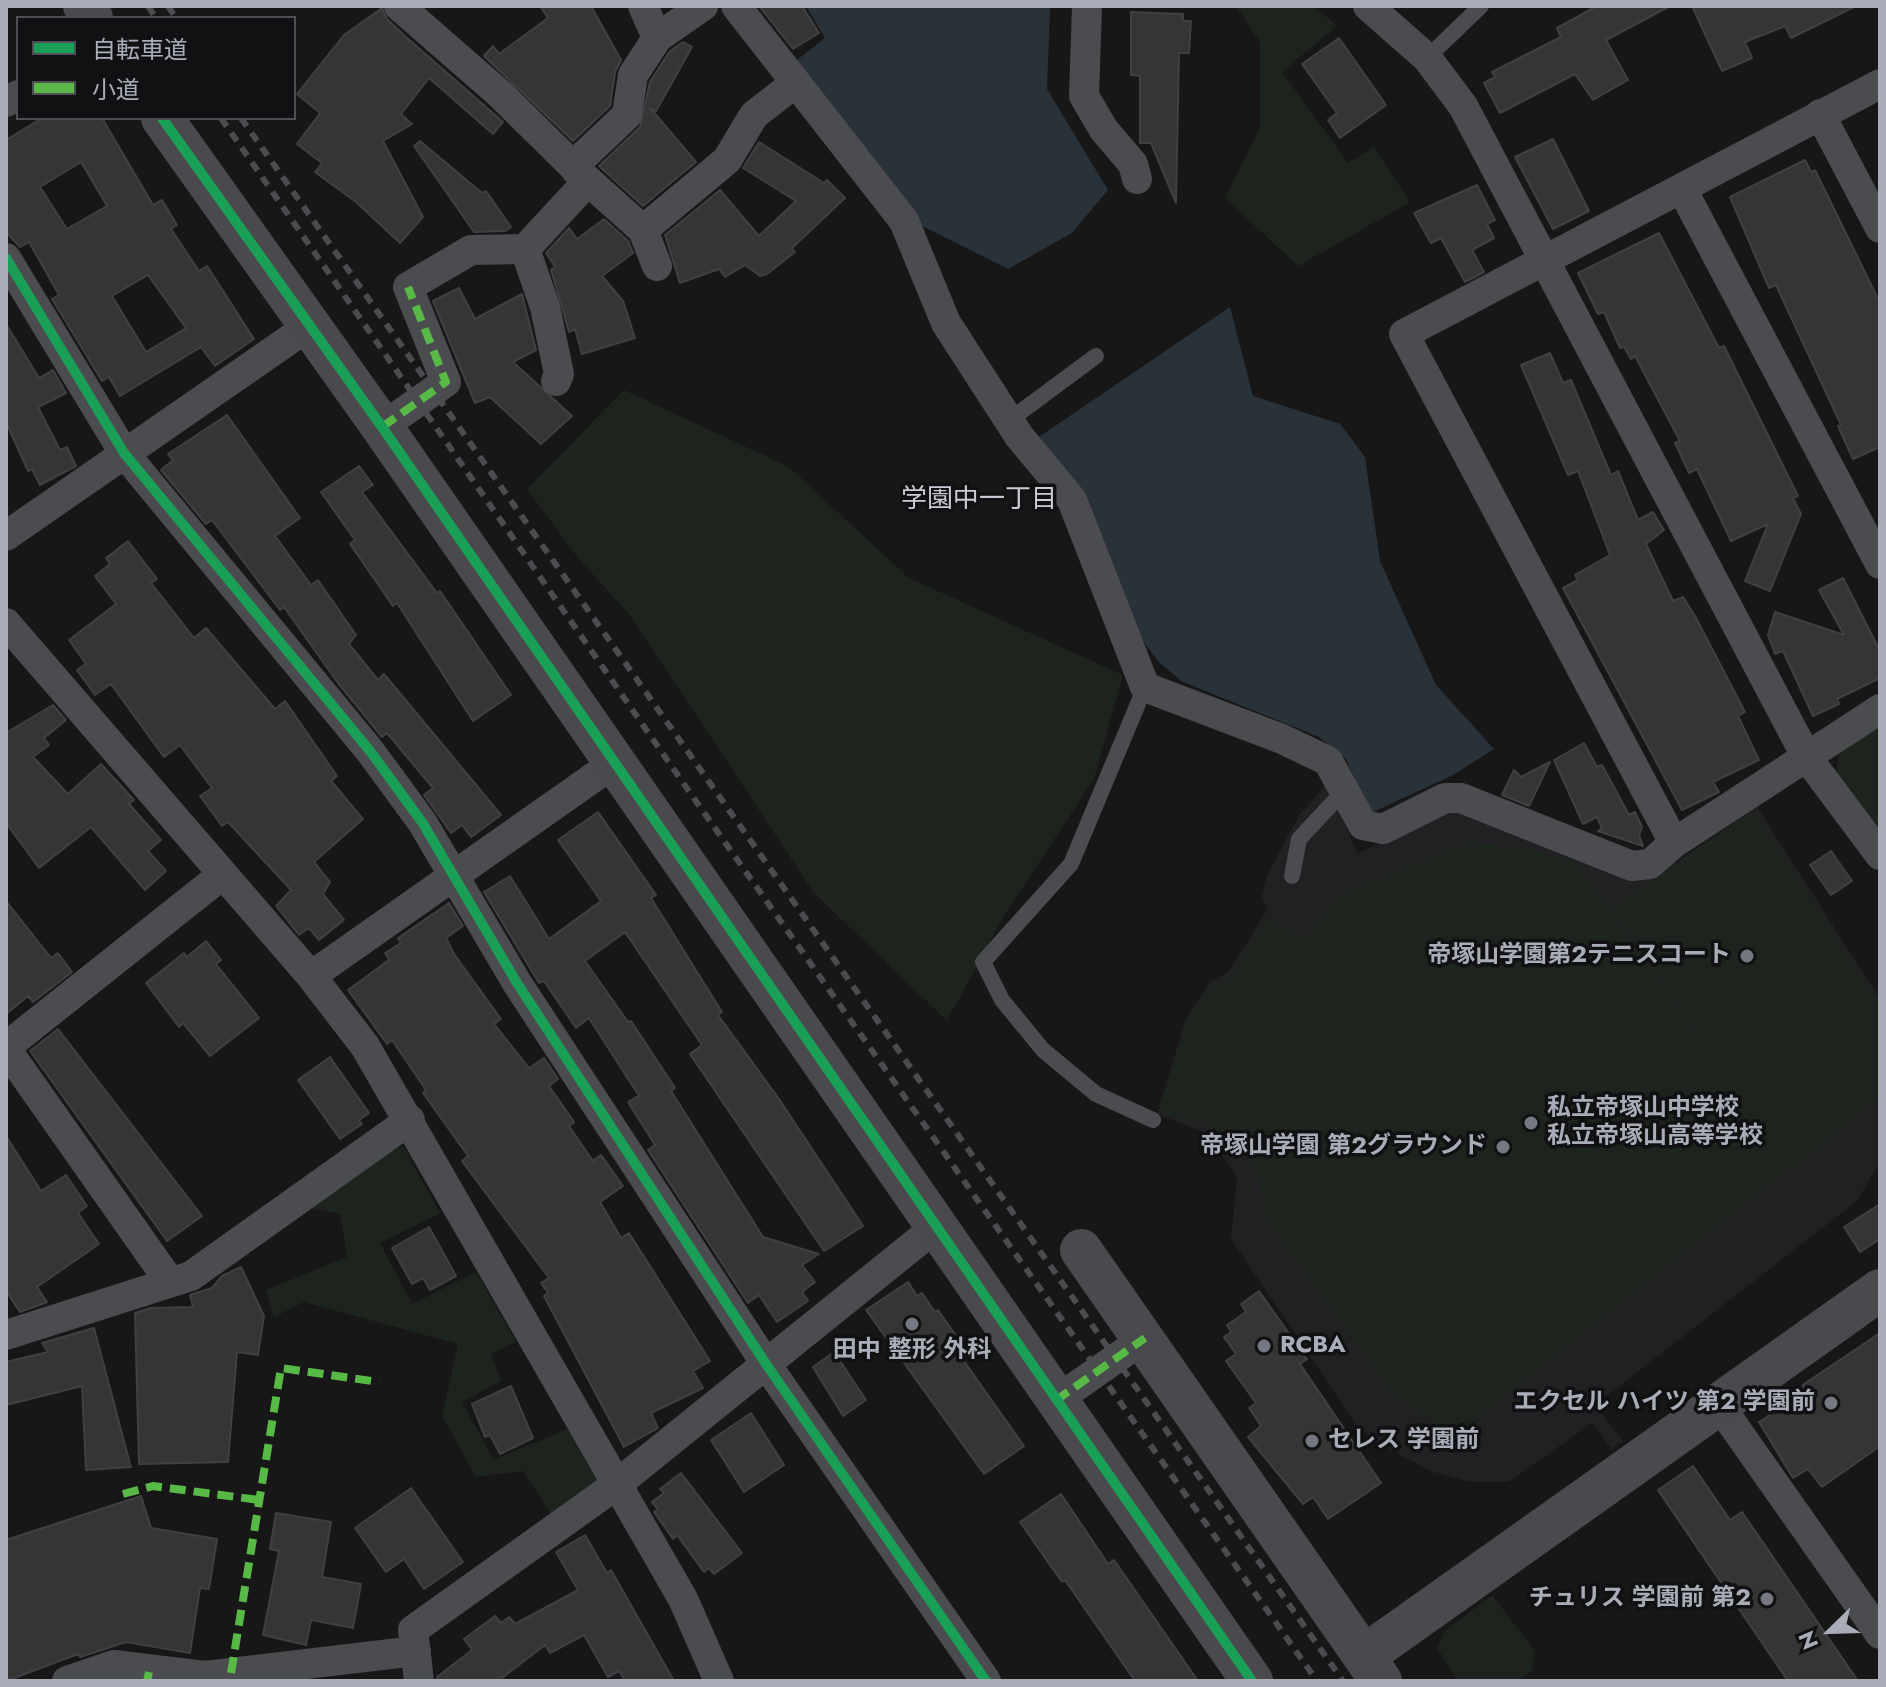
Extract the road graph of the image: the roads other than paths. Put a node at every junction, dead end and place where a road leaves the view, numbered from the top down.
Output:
1 (399, 6) edge
2 (643, 6) edge
3 (703, 6) edge
4 (736, 6) edge
5 (1087, 6) edge
6 (1368, 6) edge
7 (1481, 6) edge
8 (657, 38) junction
9 (1427, 58) junction
10 (794, 84) junction
11 (1880, 84) edge
12 (1820, 114) junction
13 (163, 120) edge
14 (581, 174) junction
15 (1137, 179) dead end
16 (1682, 189) junction
17 (1880, 228) edge
18 (643, 230) junction
19 (525, 249) junction
20 (6, 258) edge
21 (1543, 259) junction
22 (657, 266) dead end
23 (545, 307) junction
24 (309, 326) junction
25 (571, 335) dead end
26 (1096, 356) dead end
27 (556, 381) dead end
28 (1011, 419) junction
29 (382, 427) junction
30 (124, 453) junction
31 (6, 536) edge
32 (1880, 564) edge
33 (6, 623) edge
34 (1145, 687) junction
35 (1880, 709) edge
36 (1806, 756) junction
37 (614, 763) junction
38 (1343, 792) junction
39 (1674, 843) junction
40 (1880, 855) edge
41 (222, 875) junction
42 (1292, 876) dead end
43 (454, 877) junction
44 (311, 976) junction
45 (6, 1048) edge
46 (410, 1120) junction
47 (1153, 1120) dead end
48 (936, 1227) junction
49 (1081, 1250) dead end
50 (170, 1282) junction
51 (1880, 1290) edge
52 (6, 1335) edge
53 (1145, 1338) junction
54 (766, 1364) junction
55 (1055, 1401) junction
56 (1719, 1405) junction
57 (616, 1485) junction
58 (1880, 1634) edge
59 (417, 1666) edge
60 (1372, 1669) edge
61 (67, 1681) edge
62 (719, 1681) edge
63 (986, 1681) edge
64 (1252, 1681) edge

1 - 14 street
2 - 8 street
3 - 8 street
4 - 10 street
5 - 15 street
6 - 9 street
7 - 9 lane
8 - 14 street
9 - 21 street
10 - 18 street
10 - 28 street
11 - 12 street
12 - 16 street
12 - 17 street
13 - 24 street
14 - 18 street
14 - 19 street
16 - 21 street
16 - 32 street
18 - 22 street
19 - 23 street
19 - 29 street
20 - 30 street
21 - 36 street
21 - 39 street
23 - 25 street
23 - 27 street
24 - 29 street
24 - 30 street
26 - 28 lane
28 - 34 street
29 - 37 street
30 - 31 street
30 - 43 street
33 - 41 street
34 - 38 street
34 - 47 lane
35 - 36 street
36 - 39 street
36 - 40 street
37 - 43 street
37 - 48 street
38 - 39 street
38 - 42 lane
41 - 44 street
41 - 45 street
43 - 44 street
43 - 54 street
44 - 46 street
45 - 50 street
46 - 50 street
46 - 57 street
48 - 54 street
48 - 55 street
49 - 53 street
50 - 52 street
51 - 56 street
53 - 55 street
53 - 60 street
54 - 57 street
54 - 63 street
55 - 64 street
56 - 58 street
56 - 60 street
57 - 59 street
57 - 62 street
59 - 61 street

